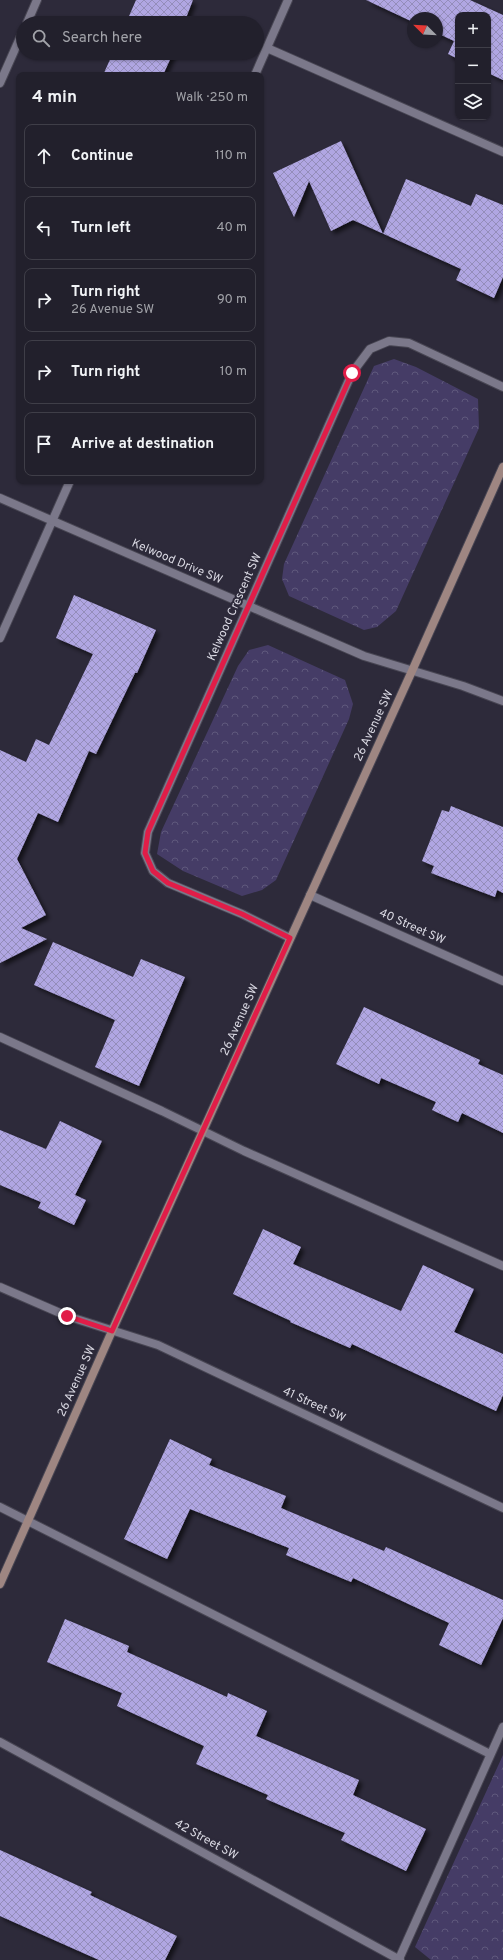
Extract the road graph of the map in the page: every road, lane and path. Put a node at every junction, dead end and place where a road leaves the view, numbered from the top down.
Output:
1 (37, 0) edge
2 (288, 0) edge
3 (30, 16) edge
4 (16, 47) edge
5 (267, 48) junction
6 (264, 54) edge
7 (261, 60) edge
8 (255, 72) edge
9 (0, 83) edge
10 (503, 152) edge
11 (503, 387) edge
12 (503, 467) edge
13 (69, 484) edge
14 (0, 498) edge
15 (51, 521) junction
16 (249, 606) junction
17 (0, 638) edge
18 (412, 671) junction
19 (503, 702) edge
20 (310, 895) junction
21 (290, 938) junction
22 (503, 982) edge
23 (0, 1037) edge
24 (203, 1131) junction
25 (503, 1266) edge
26 (0, 1287) edge
27 (112, 1331) junction
28 (0, 1507) edge
29 (503, 1508) edge
30 (29, 1520) junction
31 (0, 1584) edge
32 (503, 1727) edge
33 (0, 1742) edge
34 (490, 1754) junction
35 (400, 1960) edge

1 - 3 street
2 - 5 street
4 - 9 street
5 - 6 street
5 - 10 street
7 - 8 street
11 - 16 street, Kelwood Crescent SW
12 - 18 street, 26 Avenue SW
13 - 15 street
14 - 15 street, Kelwood Drive SW
15 - 16 street, Kelwood Drive SW
15 - 17 street
16 - 18 street, Kelwood Drive SW
16 - 21 street, Kelwood Crescent SW
18 - 19 street, Kelwood Drive SW
18 - 20 street, 26 Avenue SW
20 - 21 street, 26 Avenue SW
20 - 22 street, 40 Street SW
21 - 24 street, 26 Avenue SW
23 - 24 street
24 - 25 street
24 - 27 street, 26 Avenue SW
26 - 27 street, 41 Street SW
27 - 29 street, 41 Street SW
27 - 30 street, 26 Avenue SW
28 - 30 street
30 - 31 street, 26 Avenue SW
30 - 34 street
32 - 34 street
33 - 35 street, 42 Street SW
34 - 35 street

